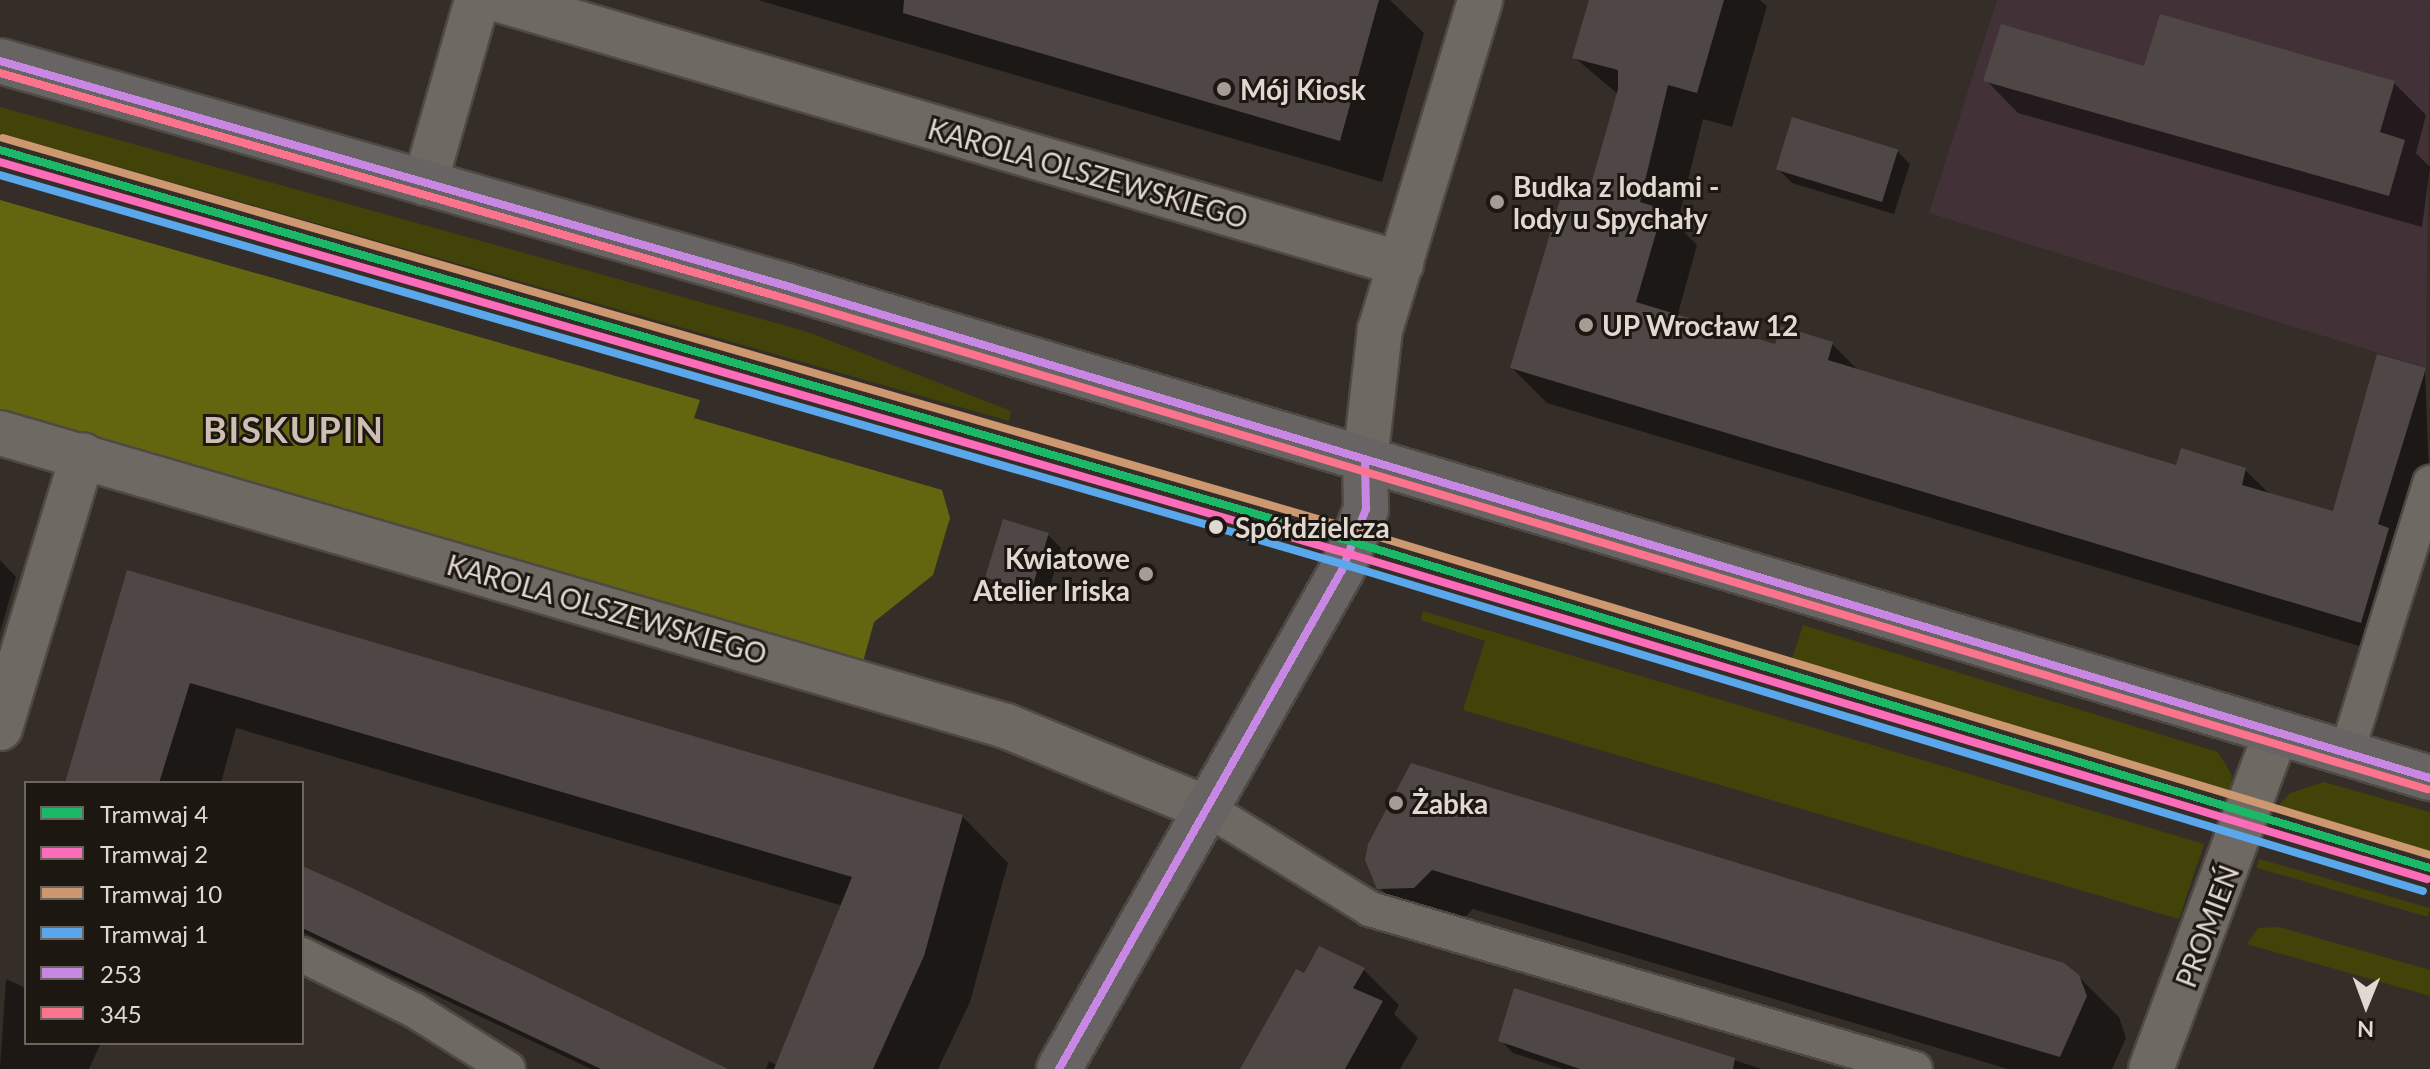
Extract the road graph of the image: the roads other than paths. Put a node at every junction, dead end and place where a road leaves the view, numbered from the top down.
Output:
1 (477, 0) edge
2 (499, 0) edge
3 (1480, 0) edge
4 (0, 61) edge
5 (425, 183) junction
6 (1401, 264) junction
7 (0, 433) edge
8 (83, 455) junction
9 (1365, 461) junction
10 (2430, 483) edge
11 (0, 728) edge
12 (2275, 736) junction
13 (2346, 755) junction
14 (2430, 778) edge
15 (1206, 808) junction
16 (304, 956) edge
17 (508, 1069) edge
18 (1059, 1069) edge
19 (1915, 1069) edge
20 (2151, 1069) edge

1 - 5 street
2 - 6 street, KAROLA OLSZEWSKIEGO
3 - 6 street
4 - 5 street
5 - 9 street
6 - 9 street
7 - 8 street, KAROLA OLSZEWSKIEGO
8 - 11 street
8 - 15 street, KAROLA OLSZEWSKIEGO
9 - 12 street
9 - 15 street
10 - 13 lane
12 - 13 street
12 - 20 street, PROMIEŃ
13 - 14 street
15 - 18 street
15 - 19 lane
16 - 17 lane

